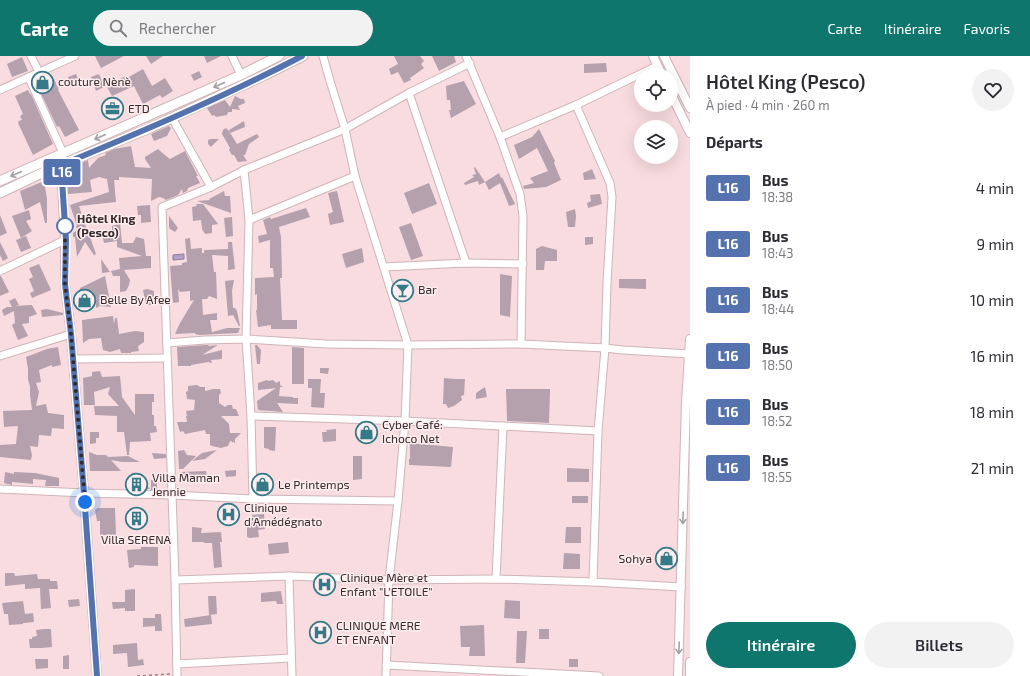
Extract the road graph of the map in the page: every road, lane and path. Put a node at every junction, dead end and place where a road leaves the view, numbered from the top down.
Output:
1 (31, 56) edge
2 (75, 56) edge
3 (232, 56) edge
4 (279, 56) edge
5 (302, 56) edge
6 (324, 56) edge
7 (466, 56) edge
8 (653, 56) edge
9 (664, 56) edge
10 (470, 63) junction
11 (658, 66) joint
12 (39, 72) junction
13 (240, 75) junction
14 (28, 78) junction
15 (0, 90) edge
16 (410, 93) junction
17 (576, 105) junction
18 (690, 108) edge
19 (678, 109) edge
20 (172, 118) junction
21 (345, 129) junction
22 (690, 134) edge
23 (500, 137) junction
24 (60, 154) junction
25 (61, 165) junction
26 (244, 170) junction
27 (355, 176) junction
28 (0, 181) edge
29 (211, 187) junction
30 (0, 194) edge
31 (248, 220) junction
32 (66, 240) junction
33 (466, 263) junction
34 (522, 264) junction
35 (384, 267) junction
36 (0, 271) edge
37 (71, 334) junction
38 (246, 339) junction
39 (690, 339) edge
40 (167, 343) junction
41 (521, 344) junction
42 (408, 345) junction
43 (605, 348) junction
44 (689, 354) junction
45 (0, 356) edge
46 (167, 358) junction
47 (73, 359) junction
48 (688, 402) edge
49 (251, 416) junction
50 (405, 421) junction
51 (503, 426) junction
52 (598, 431) junction
53 (0, 489) edge
54 (84, 493) junction
55 (172, 495) junction
56 (254, 499) junction
57 (398, 502) junction
58 (288, 576) junction
59 (496, 579) junction
60 (175, 580) junction
61 (389, 580) junction
62 (593, 582) junction
63 (681, 587) junction
64 (291, 658) junction
65 (690, 662) edge
66 (177, 664) junction
67 (386, 665) junction
68 (506, 673) edge
69 (177, 675) edge
70 (97, 676) edge
71 (137, 676) edge
72 (292, 676) edge
73 (386, 676) edge
74 (599, 676) edge
75 (678, 676) edge
76 (690, 676) edge

1 - 12 street
2 - 12 street
3 - 13 street
4 - 13 main road
5 - 20 main road
6 - 21 street
7 - 10 street
8 - 11 street
9 - 18 street
10 - 16 street
10 - 23 street
11 - 17 street
12 - 14 street
13 -> 24 main road
14 - 15 street
14 - 24 street
16 - 21 street
16 - 33 street
17 - 23 street
17 - 43 street
19 - 22 street
20 - 25 main road
20 - 29 street
21 - 26 street
21 - 27 street
23 - 34 street
24 - 25 main road
24 -> 28 main road
25 - 30 main road
25 - 32 street
26 - 29 street
26 - 31 street
27 - 31 street
27 - 35 street
29 - 40 street
31 - 38 street
32 - 36 street
32 - 37 street
33 - 34 street
33 - 35 street
34 - 41 street
35 - 42 street
37 - 45 street
37 - 47 street
38 - 40 street
38 - 42 street
38 - 49 street
39 - 44 street
40 - 46 street
41 - 42 street
41 - 43 street
42 - 50 street
43 - 44 street
43 - 52 street
44 - 48 street
46 - 47 street
46 - 55 street
47 - 54 street
48 -> 63 street
49 - 50 street
49 - 56 street
50 - 51 street
50 - 57 street
51 - 52 street
51 - 59 street
52 - 62 street
53 - 54 street
54 - 55 street
54 - 70 street
55 - 56 street
55 - 60 street
56 - 57 street
57 - 61 street
58 - 60 street
58 - 61 street
58 - 64 street
59 - 61 street
59 - 62 street
60 - 66 street
61 - 67 street
62 - 63 street
63 -> 75 street
64 - 66 street
64 - 72 street
65 - 76 street
66 - 69 street
67 - 68 street
67 - 73 street
68 - 74 street
69 - 71 path

